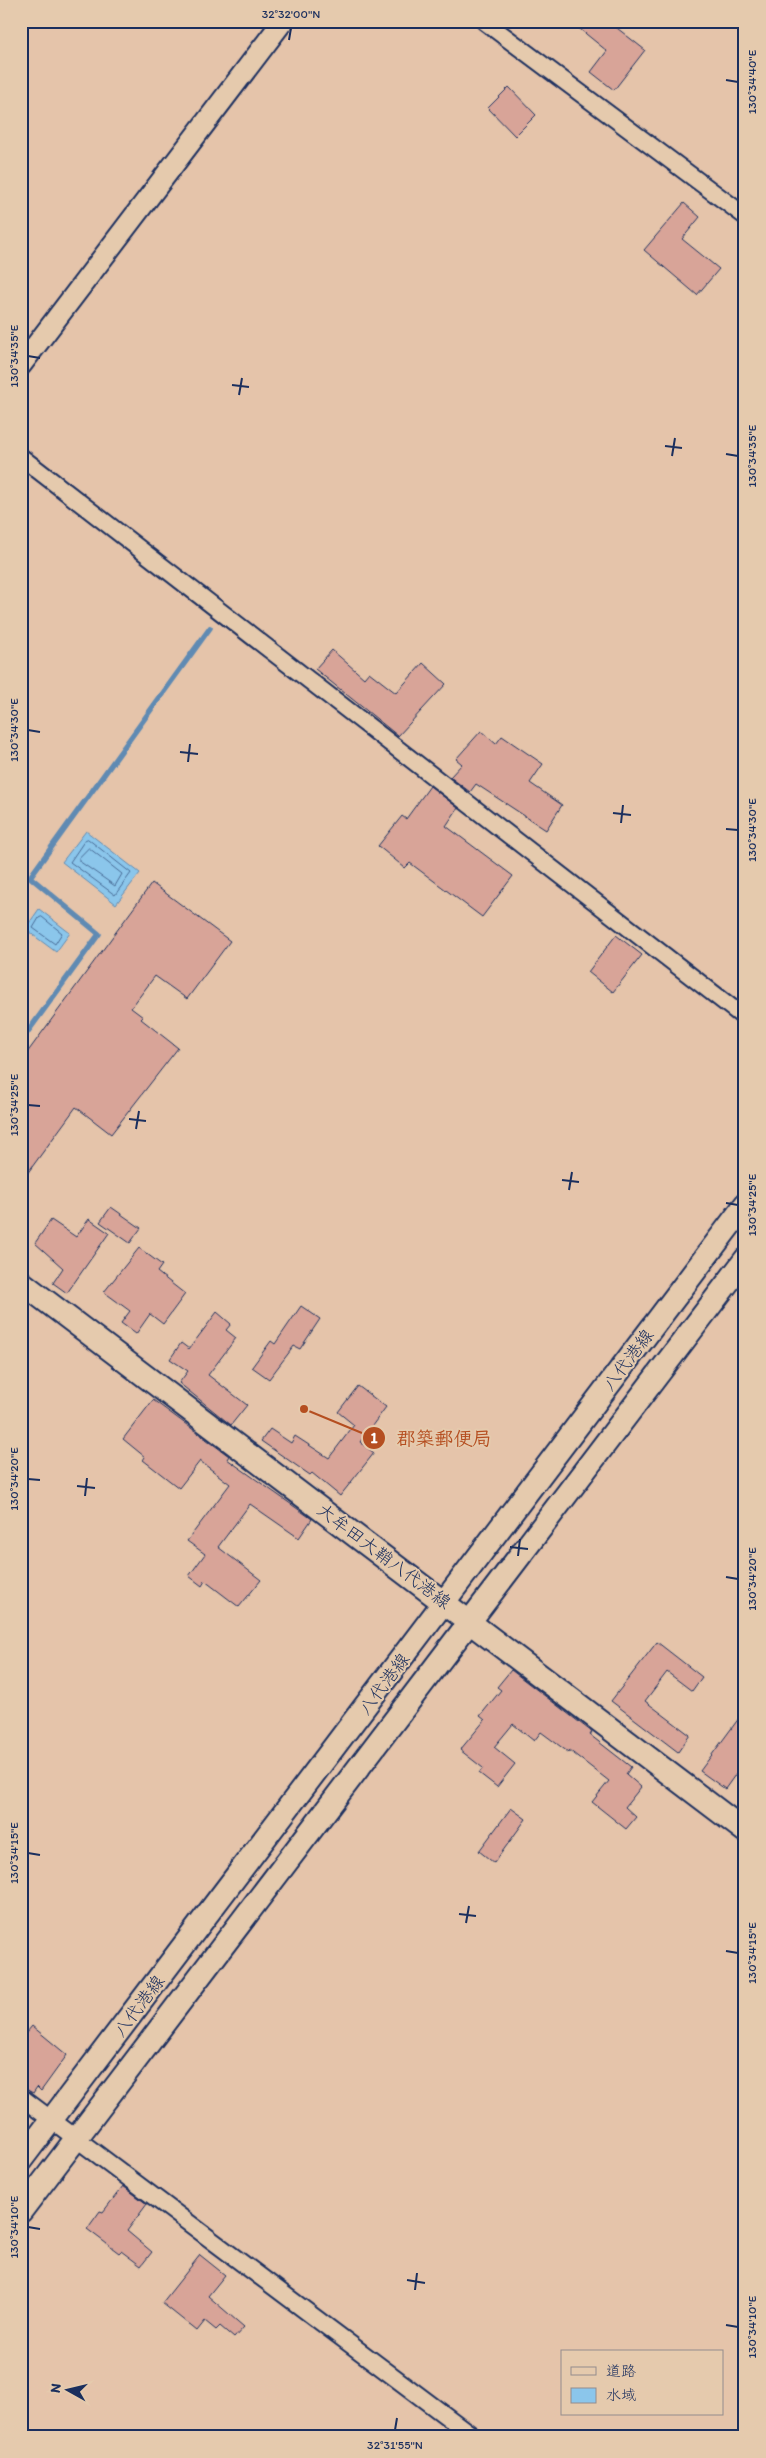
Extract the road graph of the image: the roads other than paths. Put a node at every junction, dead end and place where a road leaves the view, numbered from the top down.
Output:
1 (283, 21) edge
2 (484, 21) edge
3 (745, 216) edge
4 (21, 365) edge
5 (21, 457) edge
6 (745, 1018) edge
7 (745, 1205) edge
8 (745, 1260) edge
9 (21, 1282) edge
10 (446, 1602) junction
11 (470, 1622) junction
12 (745, 1830) edge
13 (21, 2098) edge
14 (52, 2120) junction
15 (76, 2139) junction
16 (21, 2160) edge
17 (21, 2211) edge
18 (474, 2437) edge

1 - 4 street
2 - 3 street
5 - 6 street
7 - 10 main road, 八代港線
8 - 11 main road, 八代港線
9 - 10 main road, 大牟田大鞘八代港線
10 - 11 main road, 大牟田大鞘八代港線
10 - 14 main road, 八代港線
11 - 12 main road, 大牟田大鞘八代港線
11 - 15 main road, 八代港線
13 - 14 street
14 - 15 street
14 - 16 main road, 八代港線
15 - 17 main road, 八代港線
15 - 18 street

